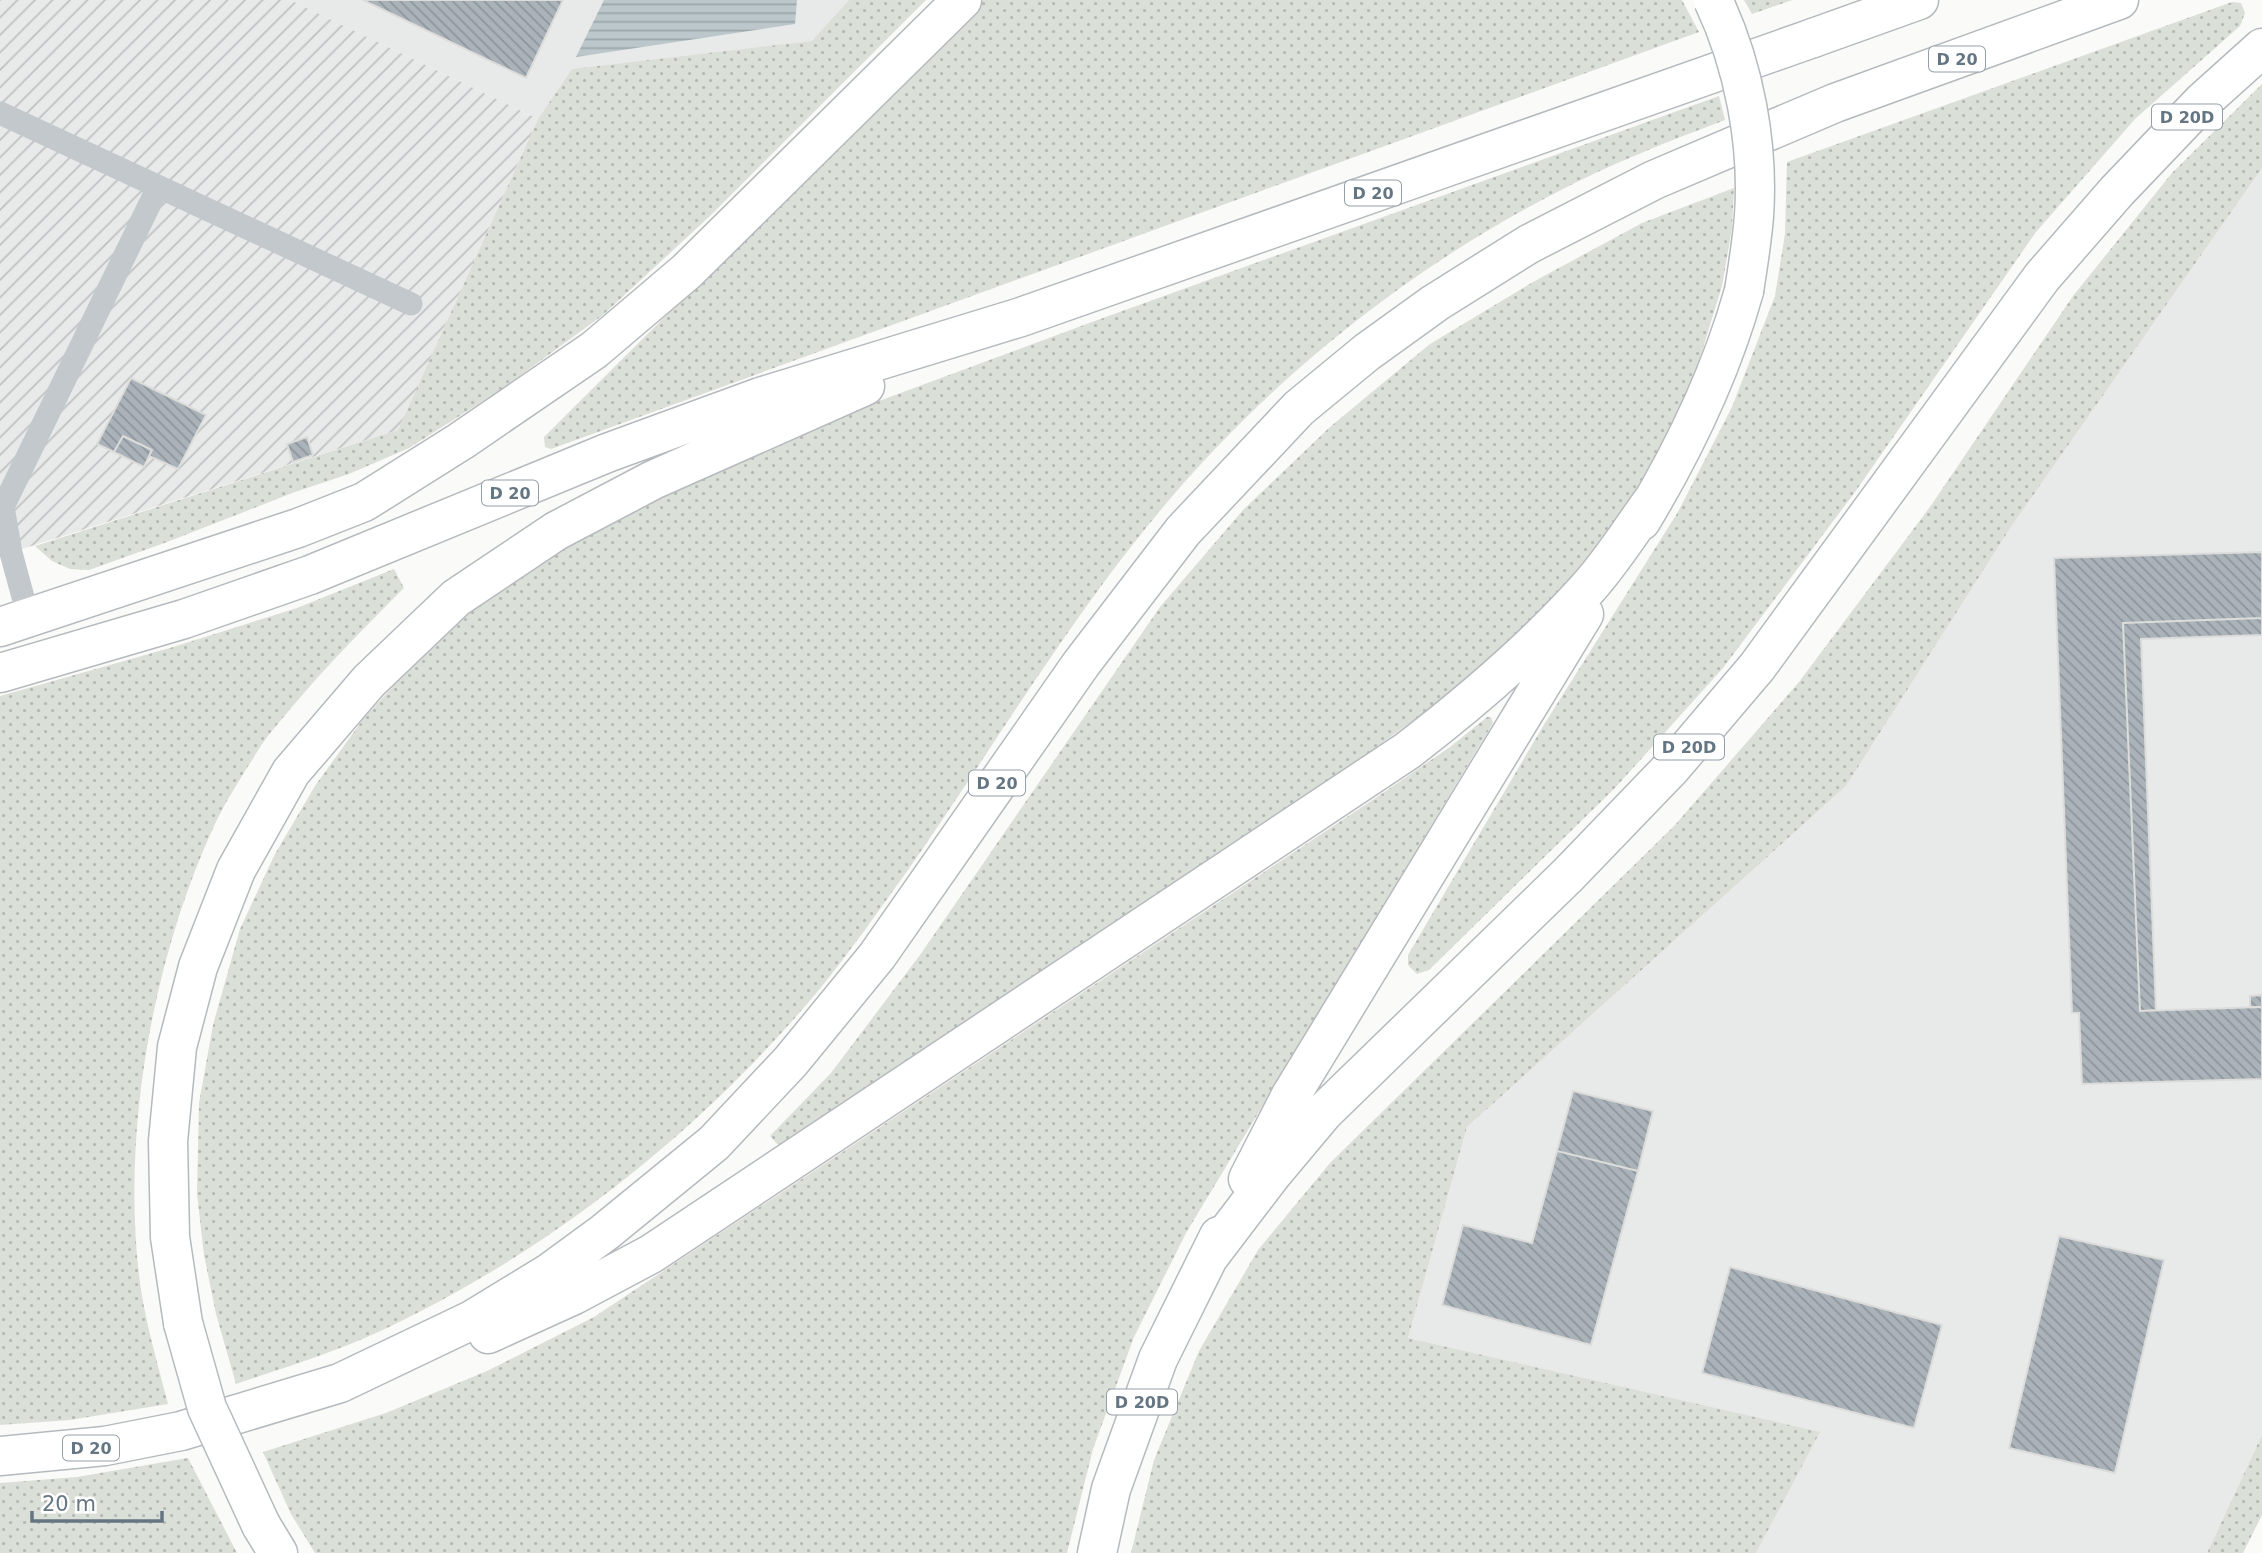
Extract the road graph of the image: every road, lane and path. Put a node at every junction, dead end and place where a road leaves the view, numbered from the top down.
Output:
1 (962, 0) edge
2 (1713, 0) edge
3 (1919, 0) edge
4 (2119, 0) edge
5 (2262, 48) edge
6 (0, 113) edge
7 (158, 187) junction
8 (411, 304) dead end
9 (1021, 317) junction
10 (1653, 500) junction
11 (1, 507) edge
12 (14, 623) edge
13 (0, 673) edge
14 (1208, 1258) junction
15 (340, 1383) junction
16 (0, 1456) edge
17 (270, 1539) edge
18 (1097, 1553) edge

1 - 12 main road
2 - 10 main road, bridge
3 - 9 main road, D 20
4 - 15 main road, D 20
5 - 14 main road, D 20D
6 - 7 lane
7 - 8 lane
7 - 11 lane
9 - 13 main road, D 20
9 - 17 main road, bridge
10 - 14 main road
10 - 15 main road
11 - 12 lane
14 - 18 main road, D 20D
15 - 16 main road, D 20

